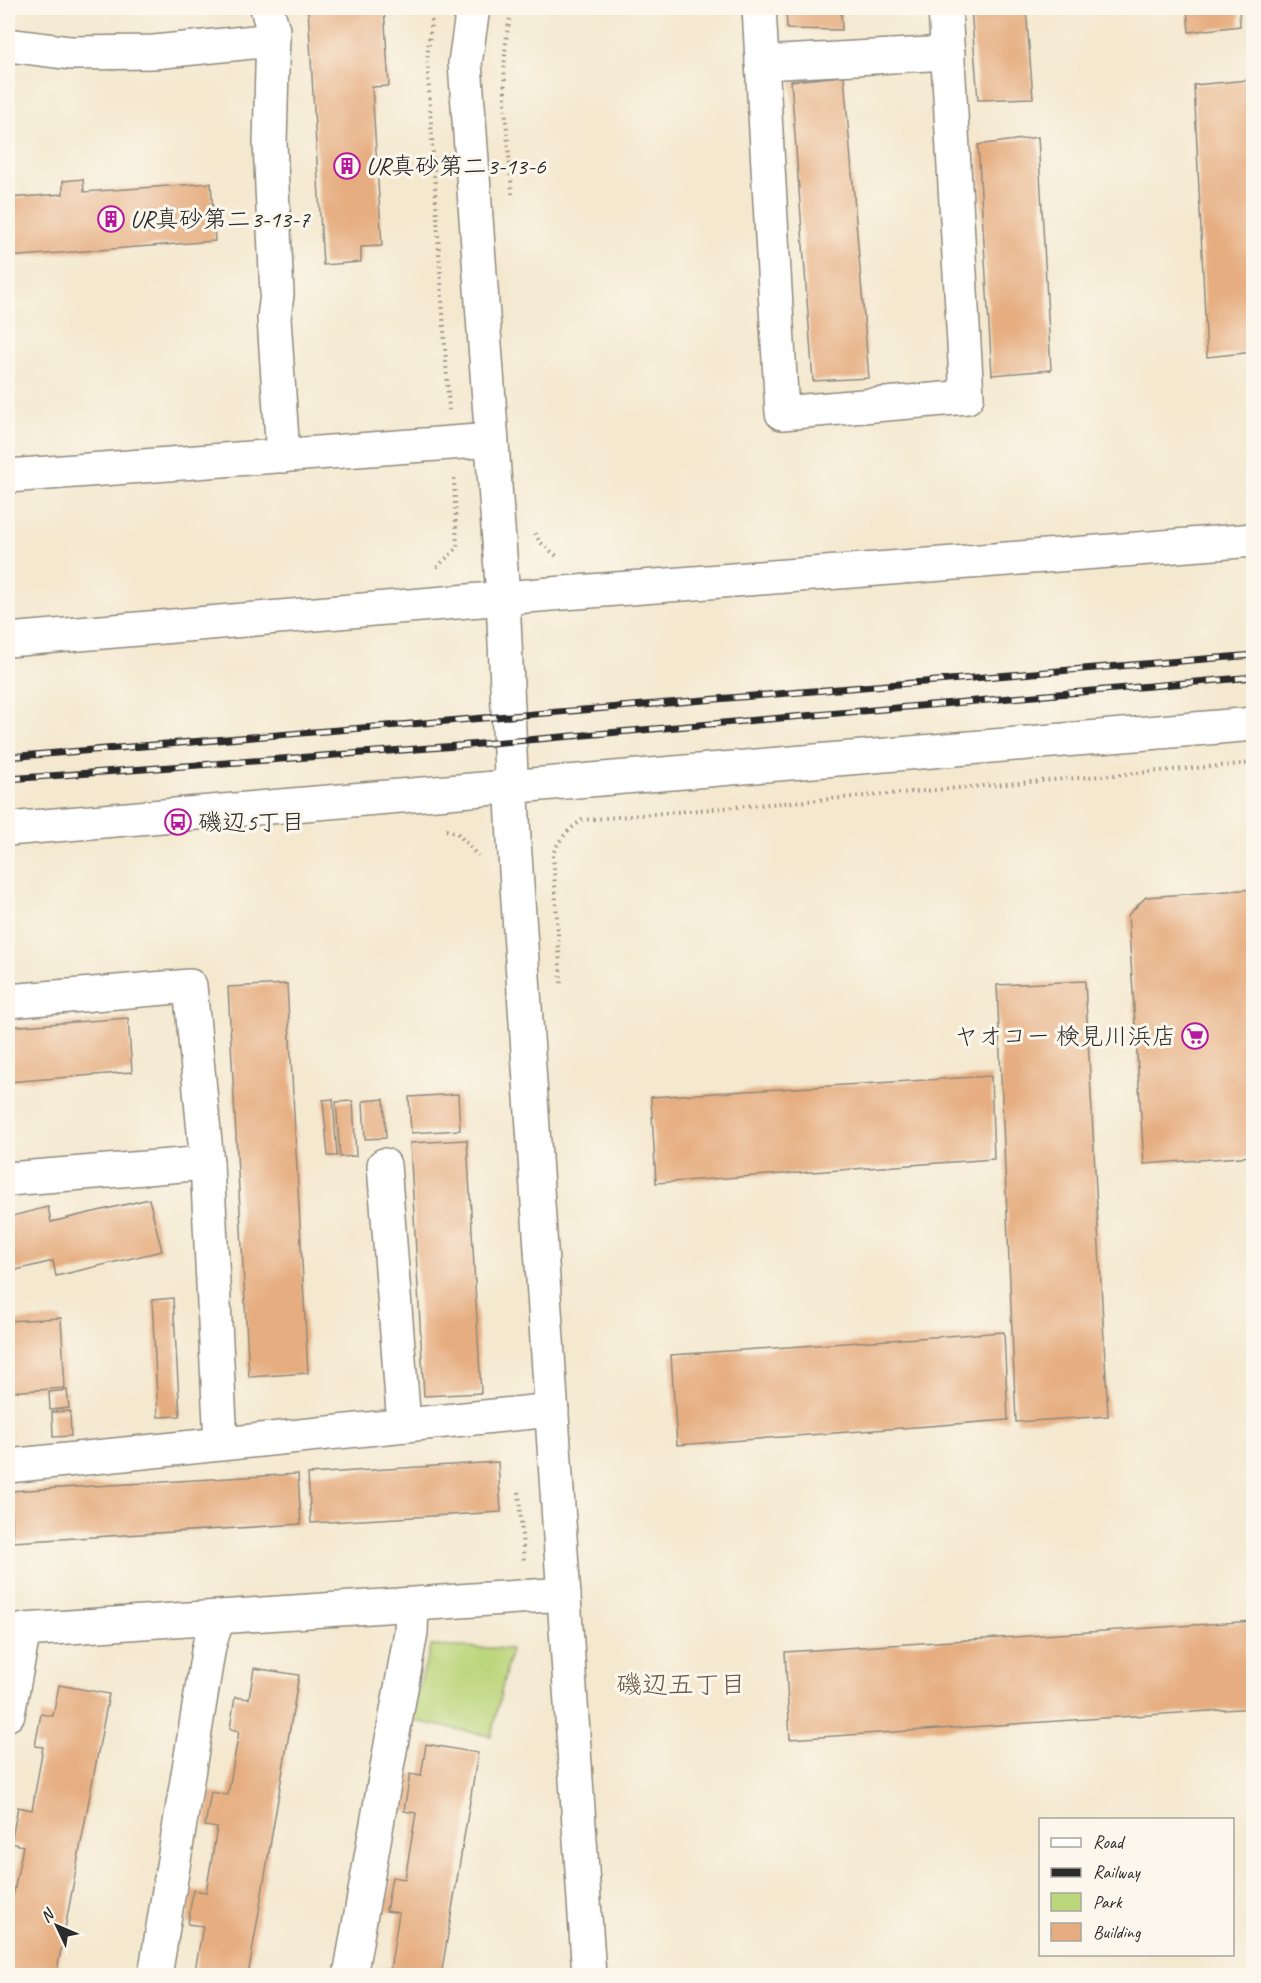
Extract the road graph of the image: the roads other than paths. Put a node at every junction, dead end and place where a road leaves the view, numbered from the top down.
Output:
1 (267, 8) edge
2 (473, 8) edge
3 (759, 8) edge
4 (945, 8) edge
5 (273, 40) junction
6 (8, 45) edge
7 (948, 53) junction
8 (762, 63) junction
9 (491, 440) junction
10 (283, 456) junction
11 (8, 476) edge
12 (1254, 540) edge
13 (503, 598) junction
14 (8, 640) edge
15 (1254, 724) edge
16 (512, 786) junction
17 (8, 830) edge
18 (8, 1001) edge
19 (207, 1163) junction
20 (384, 1165) dead end
21 (8, 1179) edge
22 (552, 1410) junction
23 (404, 1425) junction
24 (221, 1443) junction
25 (8, 1466) edge
26 (564, 1594) junction
27 (412, 1605) junction
28 (218, 1617) junction
29 (8, 1714) edge
30 (155, 1976) edge
31 (350, 1976) edge
32 (589, 1976) edge

1 - 5 street
2 - 9 street
3 - 8 street
4 - 7 street
5 - 6 street
5 - 10 street
7 - 8 street
7 - 8 street
9 - 10 street
9 - 13 street
10 - 11 street
12 - 13 street
13 - 14 street
13 - 16 street
15 - 16 street
16 - 17 street
16 - 22 street
18 - 19 street
19 - 21 street
19 - 24 street
20 - 23 street
22 - 23 street
22 - 26 street
23 - 24 street
24 - 25 street
26 - 27 street
26 - 32 street
27 - 28 street
27 - 31 street
28 - 29 street
28 - 30 street

